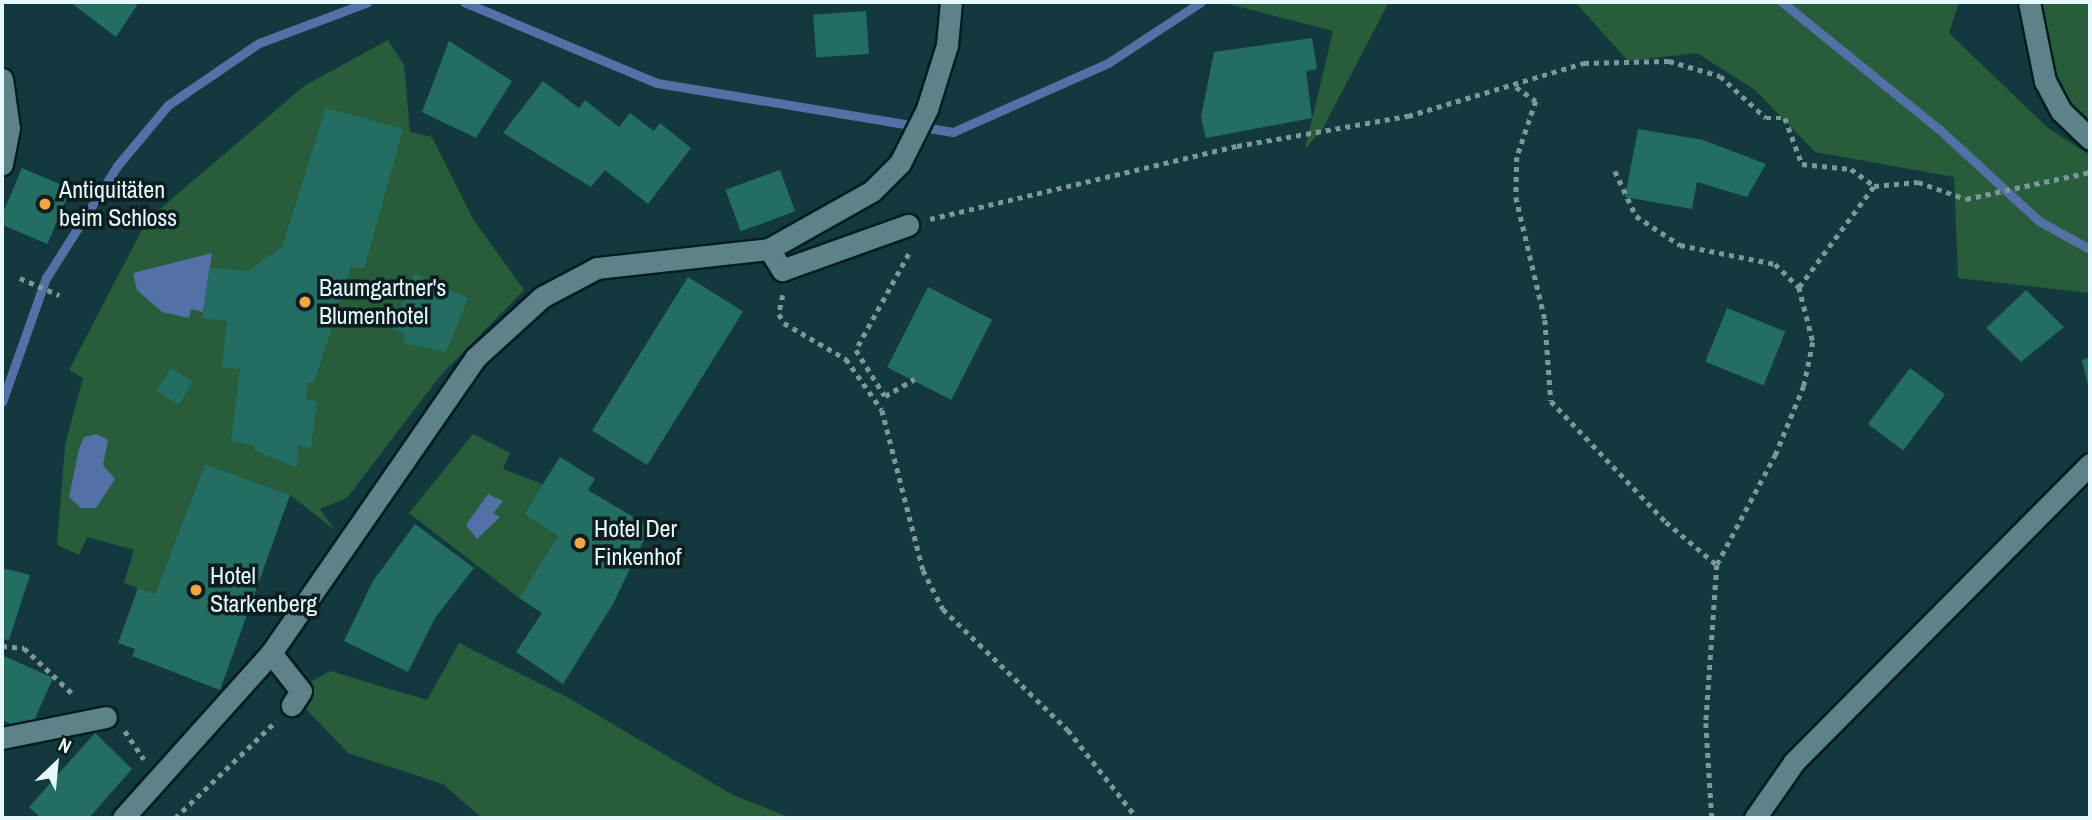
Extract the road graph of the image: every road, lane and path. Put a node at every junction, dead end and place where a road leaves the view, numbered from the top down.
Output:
1 (951, 2) edge
2 (2029, 2) edge
3 (2, 79) edge
4 (1511, 86) junction
5 (2090, 139) edge
6 (2, 164) edge
7 (1615, 171) dead end
8 (2090, 172) edge
9 (1874, 186) junction
10 (908, 225) joint
11 (913, 247) dead end
12 (769, 249) junction
13 (782, 270) junction
14 (20, 278) dead end
15 (1799, 287) junction
16 (59, 295) dead end
17 (914, 379) dead end
18 (2090, 464) edge
19 (1717, 565) junction
20 (271, 653) junction
21 (292, 705) joint
22 (106, 717) dead end
23 (2, 738) edge
24 (123, 818) edge
25 (175, 818) edge
26 (1137, 818) edge
27 (1712, 818) edge
28 (1755, 818) edge

1 - 12 street
2 - 5 street
3 - 6 street
4 - 9 path
4 - 10 path
4 - 19 path
7 - 15 path
8 - 9 path
9 - 15 path
10 - 13 street
11 - 17 path
12 - 13 street
12 - 20 street
13 - 26 path
14 - 16 path
15 - 19 path
18 - 28 street
19 - 27 path
20 - 21 street
20 - 24 street
21 - 25 path
22 - 23 street

